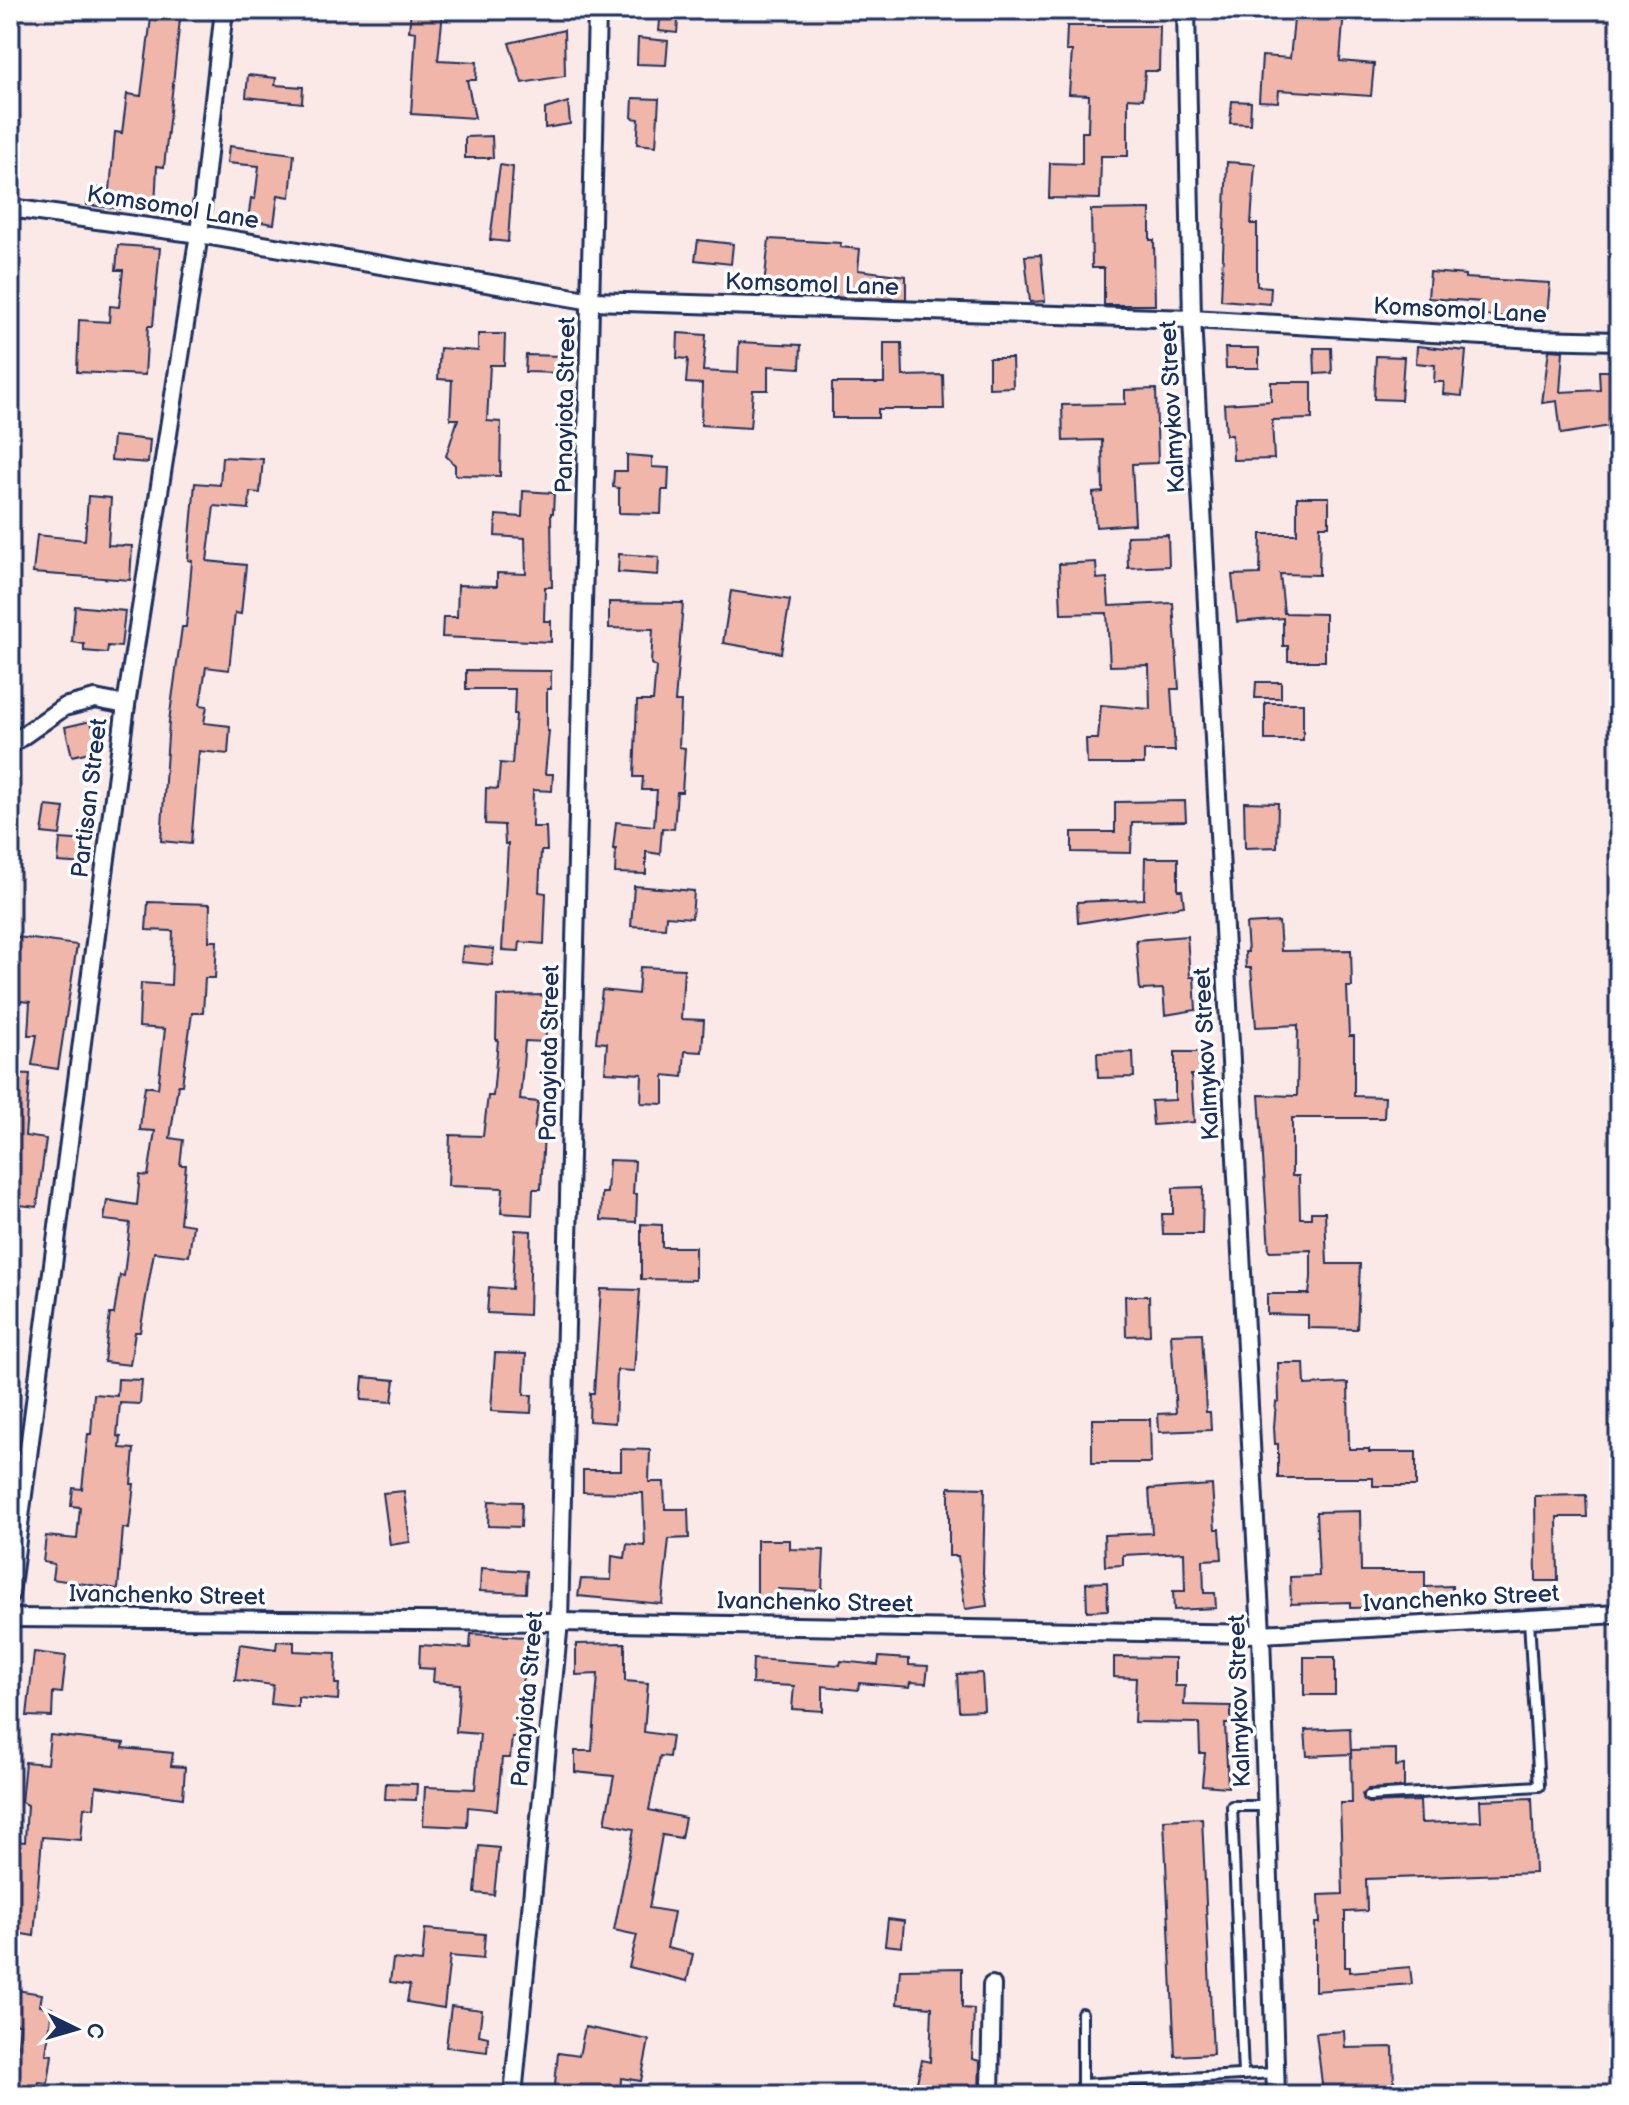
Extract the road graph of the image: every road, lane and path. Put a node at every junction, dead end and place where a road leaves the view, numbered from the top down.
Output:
1 (224, 10) edge
2 (597, 10) edge
3 (1186, 10) edge
4 (10, 208) edge
5 (199, 234) junction
6 (592, 301) junction
7 (1192, 319) junction
8 (1619, 341) edge
9 (126, 705) junction
10 (10, 745) edge
11 (10, 1594) edge
12 (1619, 1614) edge
13 (10, 1618) edge
14 (1529, 1619) junction
15 (559, 1622) junction
16 (1261, 1634) junction
17 (1369, 1796) dead end
18 (1266, 1806) junction
19 (992, 1985) dead end
20 (1082, 2013) dead end
21 (1276, 2073) junction
22 (1243, 2075) junction
23 (513, 2095) edge
24 (990, 2095) edge
25 (1276, 2095) edge

1 - 5 street, Partisan Street
2 - 6 street, Panayiota Street
3 - 7 street, Kalmykov Street
4 - 5 street, Komsomol Lane
5 - 6 street, Komsomol Lane
5 - 9 street, Partisan Street
6 - 7 street, Komsomol Lane
6 - 15 street, Panayiota Street
7 - 8 street, Komsomol Lane
7 - 16 street, Kalmykov Street
9 - 10 street
9 - 11 street, Partisan Street
12 - 14 street, Ivanchenko Street
13 - 15 street, Ivanchenko Street
14 - 16 street, Ivanchenko Street
14 - 17 lane
15 - 16 street, Ivanchenko Street
15 - 23 street, Panayiota Street
16 - 18 street, Kalmykov Street
18 - 21 street, Kalmykov Street
18 - 22 lane
19 - 24 street
20 - 22 lane
21 - 22 lane
21 - 25 street, Kalmykov Street

